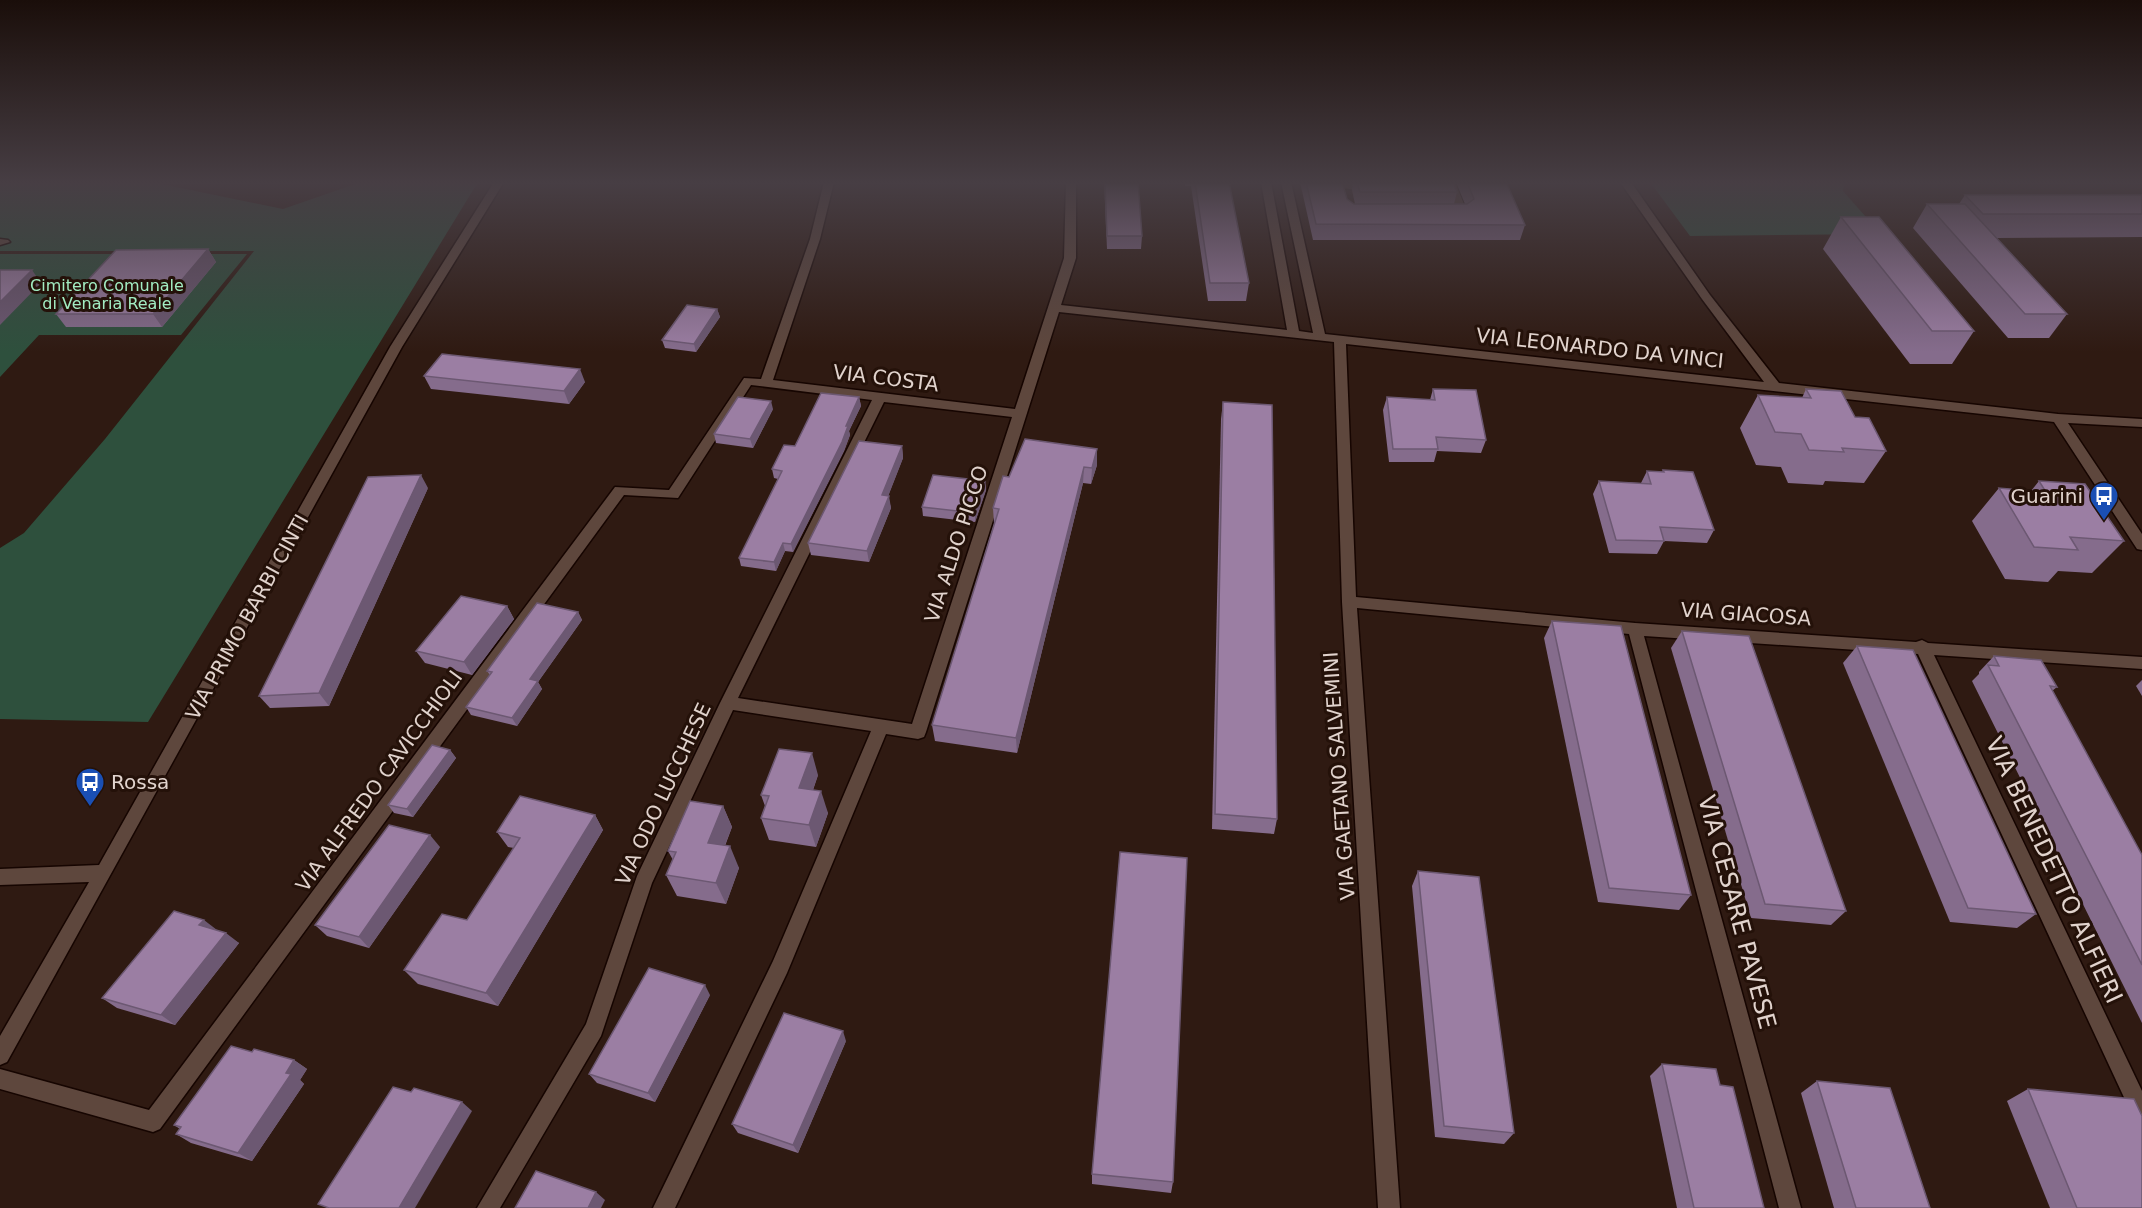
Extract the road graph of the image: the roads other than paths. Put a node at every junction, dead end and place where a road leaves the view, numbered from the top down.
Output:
1 (464, 238) edge
2 (815, 238) edge
3 (1070, 238) edge
4 (1276, 238) edge
5 (1298, 238) edge
6 (1665, 238) edge
7 (1055, 308) junction
8 (1294, 334) junction
9 (1320, 337) junction
10 (1340, 340) junction
11 (748, 381) joint
12 (766, 382) junction
13 (1774, 386) junction
14 (880, 397) junction
15 (1020, 414) junction
16 (2058, 418) junction
17 (2142, 423) edge
18 (2135, 523) edge
19 (2142, 545) edge
20 (1349, 602) junction
21 (1635, 628) junction
22 (1922, 646) junction
23 (2142, 663) edge
24 (728, 703) junction
25 (880, 726) junction
26 (104, 873) junction
27 (0, 877) edge
28 (0, 1055) edge
29 (0, 1079) edge
30 (2142, 1114) edge
31 (488, 1208) edge
32 (664, 1208) edge
33 (1389, 1208) edge
34 (1790, 1208) edge

1 - 26 street, VIA PRIMO BARBI CINTI
2 - 12 street
3 - 7 street, VIA ALDO PICCO
4 - 8 street
5 - 9 street
6 - 13 street
7 - 8 street, VIA LEONARDO DA VINCI
7 - 15 street, VIA ALDO PICCO
8 - 9 street, VIA LEONARDO DA VINCI
9 - 10 street, VIA LEONARDO DA VINCI
10 - 13 street, VIA LEONARDO DA VINCI
10 - 20 street, VIA GAETANO SALVEMINI
11 - 12 street, VIA COSTA
11 - 29 street, VIA ALFREDO CAVICCHIOLI
12 - 14 street, VIA COSTA
13 - 16 street, VIA LEONARDO DA VINCI
14 - 15 street, VIA COSTA
14 - 24 street, VIA ODO LUCCHESE
15 - 25 street, VIA ALDO PICCO
16 - 17 street, VIA LEONARDO DA VINCI
16 - 18 street
18 - 19 street
20 - 21 street, VIA GIACOSA
20 - 33 street, VIA GAETANO SALVEMINI
21 - 22 street, VIA GIACOSA
21 - 34 street, VIA CESARE PAVESE
22 - 23 street, VIA GIACOSA
22 - 30 street, VIA BENEDETTO ALFIERI
24 - 25 street, VIA ALDO PICCO
24 - 31 street, VIA ODO LUCCHESE
25 - 32 street
26 - 27 street
26 - 28 street, VIA PRIMO BARBI CINTI

